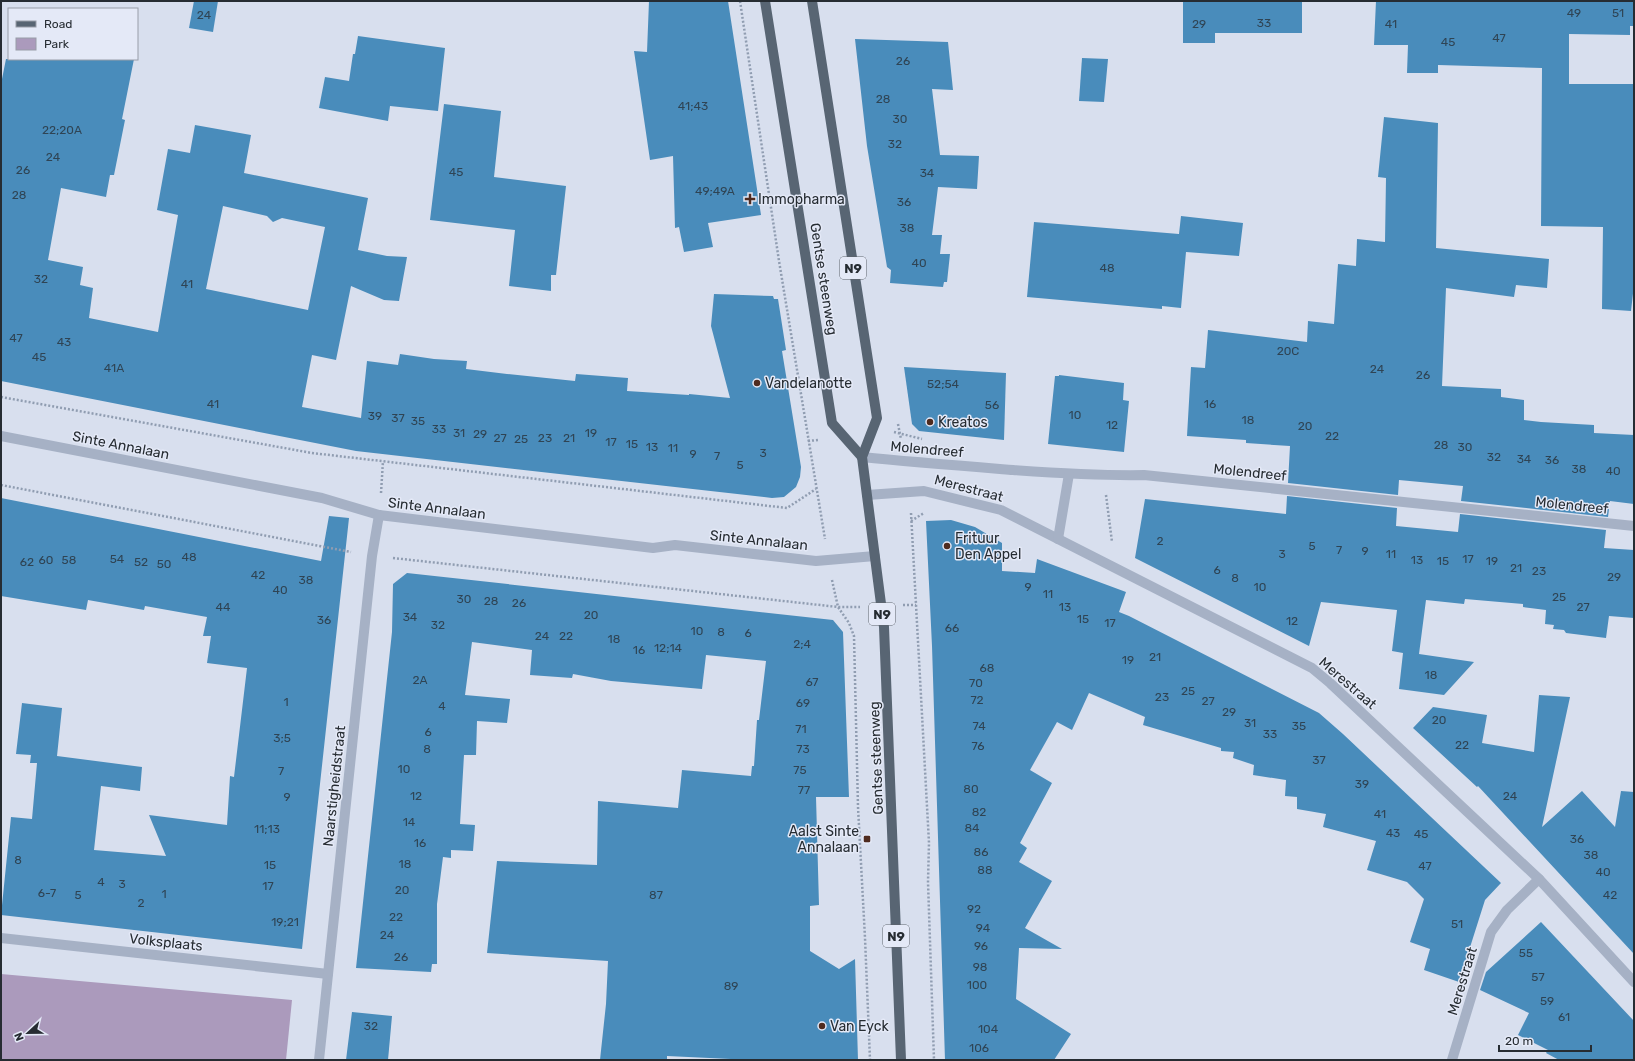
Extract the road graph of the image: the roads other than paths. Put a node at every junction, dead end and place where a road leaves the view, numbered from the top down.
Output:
1 (765, 1) edge
2 (812, 1) edge
3 (1, 436) edge
4 (862, 457) junction
5 (1069, 474) junction
6 (867, 495) junction
7 (379, 515) junction
8 (1634, 526) edge
9 (1058, 539) junction
10 (875, 556) junction
11 (1539, 879) junction
12 (1, 938) edge
13 (328, 974) junction
14 (1634, 982) edge
15 (319, 1060) edge
16 (901, 1060) edge
17 (1452, 1060) edge

1 - 4 main road, Gentse steenweg
2 - 4 main road, Gentse steenweg / N9
3 - 7 street, Sinte Annalaan
4 - 5 street, Molendreef
4 - 6 main road, Gentse steenweg / N9
5 - 8 street, Molendreef
5 - 9 street
6 - 9 street, Merestraat
6 - 10 main road, Gentse steenweg / N9
7 - 10 street, Sinte Annalaan
7 - 13 street, Naarstigheidstraat
9 - 11 street, Merestraat
10 - 16 main road, Gentse steenweg / N9
11 - 14 street, Merestraat
11 - 17 street, Merestraat
12 - 13 street, Volksplaats
13 - 15 street, Naarstigheidstraat

